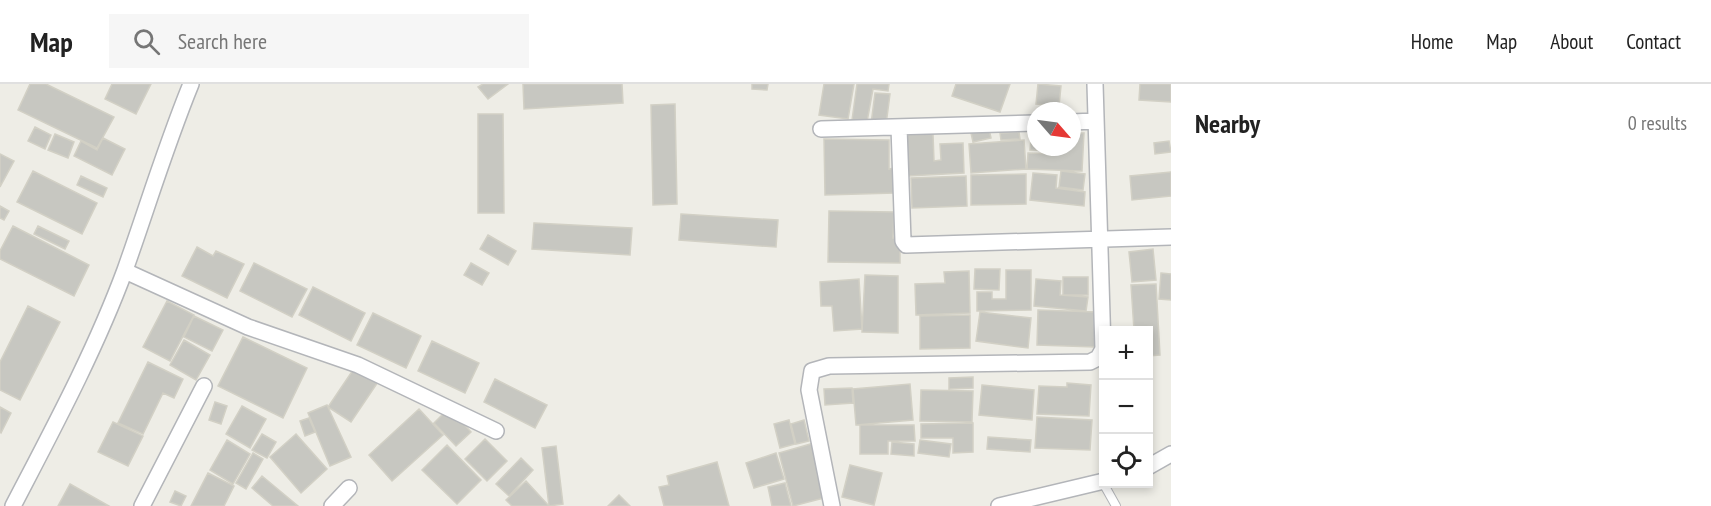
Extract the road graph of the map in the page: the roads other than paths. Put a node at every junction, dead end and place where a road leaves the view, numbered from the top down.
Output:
1 (191, 84) edge
2 (1095, 84) edge
3 (1095, 121) junction
4 (1081, 122) edge
5 (1027, 123) edge
6 (899, 127) junction
7 (821, 129) dead end
8 (1171, 237) edge
9 (1100, 240) junction
10 (124, 271) junction
11 (204, 386) dead end
12 (496, 431) dead end
13 (1171, 454) edge
14 (1153, 464) edge
15 (1099, 482) edge
16 (349, 488) dead end
17 (1107, 488) edge
18 (13, 506) edge
19 (142, 506) edge
20 (333, 506) edge
21 (832, 506) edge
22 (999, 506) edge
23 (1116, 506) edge

1 - 10 street
2 - 3 street
3 - 4 street
3 - 9 street
5 - 6 street
6 - 7 street
6 - 9 street
8 - 9 street
9 - 21 street
10 - 12 street
10 - 18 street
11 - 19 street
13 - 14 street
15 - 22 street
16 - 20 street
17 - 23 lane

